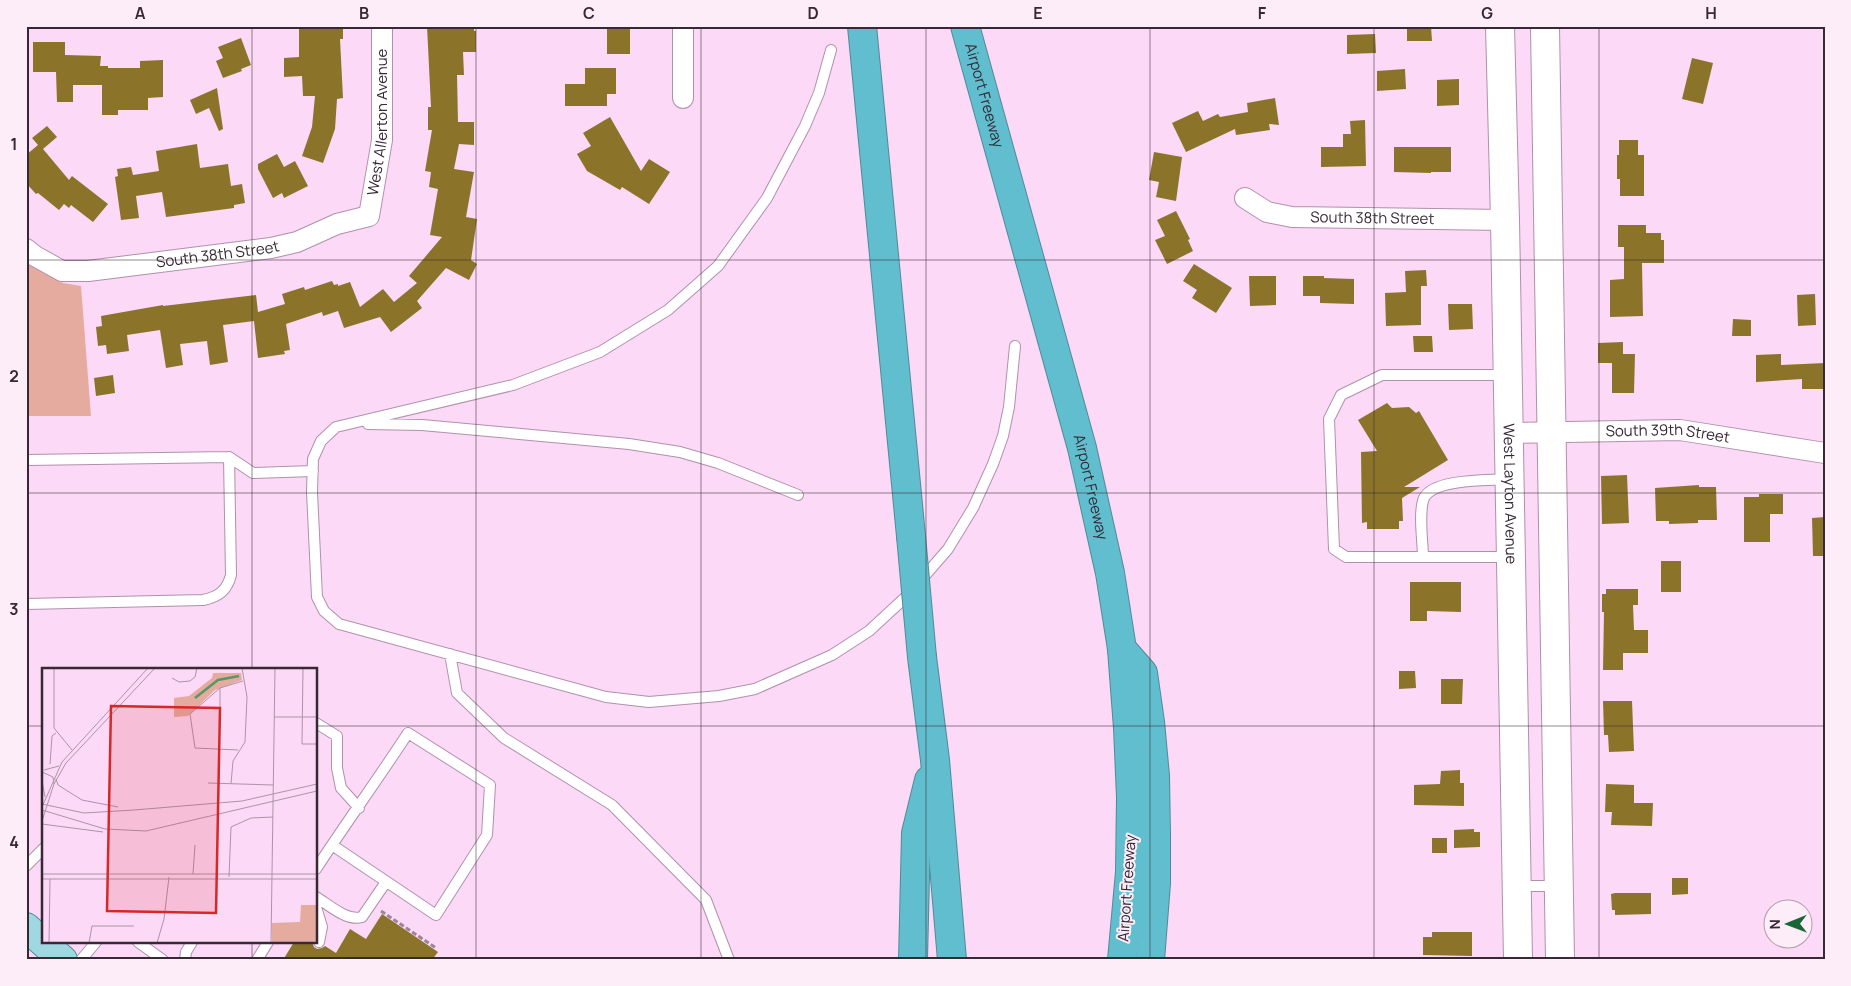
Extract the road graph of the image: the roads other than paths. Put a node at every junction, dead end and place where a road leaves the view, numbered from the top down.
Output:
1 (382, 26) edge
2 (682, 26) edge
3 (862, 26) edge
4 (965, 26) edge
5 (1500, 26) edge
6 (1545, 26) edge
7 (830, 50) dead end
8 (683, 98) dead end
9 (1245, 198) dead end
10 (369, 216) joint
11 (1505, 220) junction
12 (26, 248) edge
13 (1015, 346) dead end
14 (1508, 375) junction
15 (336, 427) junction
16 (1552, 432) junction
17 (1509, 433) junction
18 (1825, 453) edge
19 (229, 457) junction
20 (26, 460) edge
21 (313, 471) junction
22 (1510, 480) junction
23 (798, 495) dead end
24 (1423, 557) junction
25 (1511, 557) junction
26 (26, 604) edge
27 (1122, 649) junction
28 (450, 654) junction
29 (318, 724) edge
30 (935, 760) junction
31 (359, 808) junction
32 (332, 845) junction
33 (42, 850) edge
34 (26, 866) edge
35 (318, 866) edge
36 (386, 882) junction
37 (1517, 886) junction
38 (1559, 886) junction
39 (318, 897) edge
40 (318, 914) edge
41 (26, 927) edge
42 (42, 941) edge
43 (319, 942) dead end
44 (45, 944) edge
45 (94, 944) edge
46 (141, 944) edge
47 (191, 944) edge
48 (267, 944) edge
49 (63, 960) edge
50 (81, 960) edge
51 (163, 960) edge
52 (185, 960) edge
53 (256, 960) edge
54 (729, 960) edge
55 (913, 960) edge
56 (952, 960) edge
57 (1122, 960) edge
58 (1150, 960) edge
59 (1518, 960) edge
60 (1560, 960) edge

1 - 10 street, West Allerton Avenue
2 - 8 street
3 - 30 highway, bridge
4 - 27 highway, Airport Freeway
5 - 11 main road, West Layton Avenue
6 - 16 main road
7 - 15 lane
9 - 11 street, South 38th Street
10 - 12 street, South 38th Street
11 - 14 main road, West Layton Avenue
13 - 28 lane
14 - 17 main road, West Layton Avenue
14 - 24 lane
15 - 21 lane
15 - 23 lane
16 - 17 street, South 39th Street
16 - 18 street, South 39th Street
16 - 38 main road
17 - 22 main road, West Layton Avenue
19 - 20 lane
19 - 21 lane
19 - 26 lane
21 - 28 lane
22 - 24 lane
22 - 25 main road, West Layton Avenue
24 - 25 lane
25 - 37 main road, West Layton Avenue
27 - 57 highway, Airport Freeway
27 - 58 highway
28 - 54 lane
29 - 31 lane
30 - 55 highway
30 - 56 highway
31 - 32 lane
31 - 36 lane
32 - 35 lane
32 - 36 lane
33 - 34 lane
36 - 39 lane
37 - 38 lane
37 - 59 main road, West Layton Avenue
38 - 60 main road
40 - 43 lane
41 - 42 main road
44 - 49 main road
45 - 50 lane
46 - 51 lane
47 - 52 lane
48 - 53 lane

